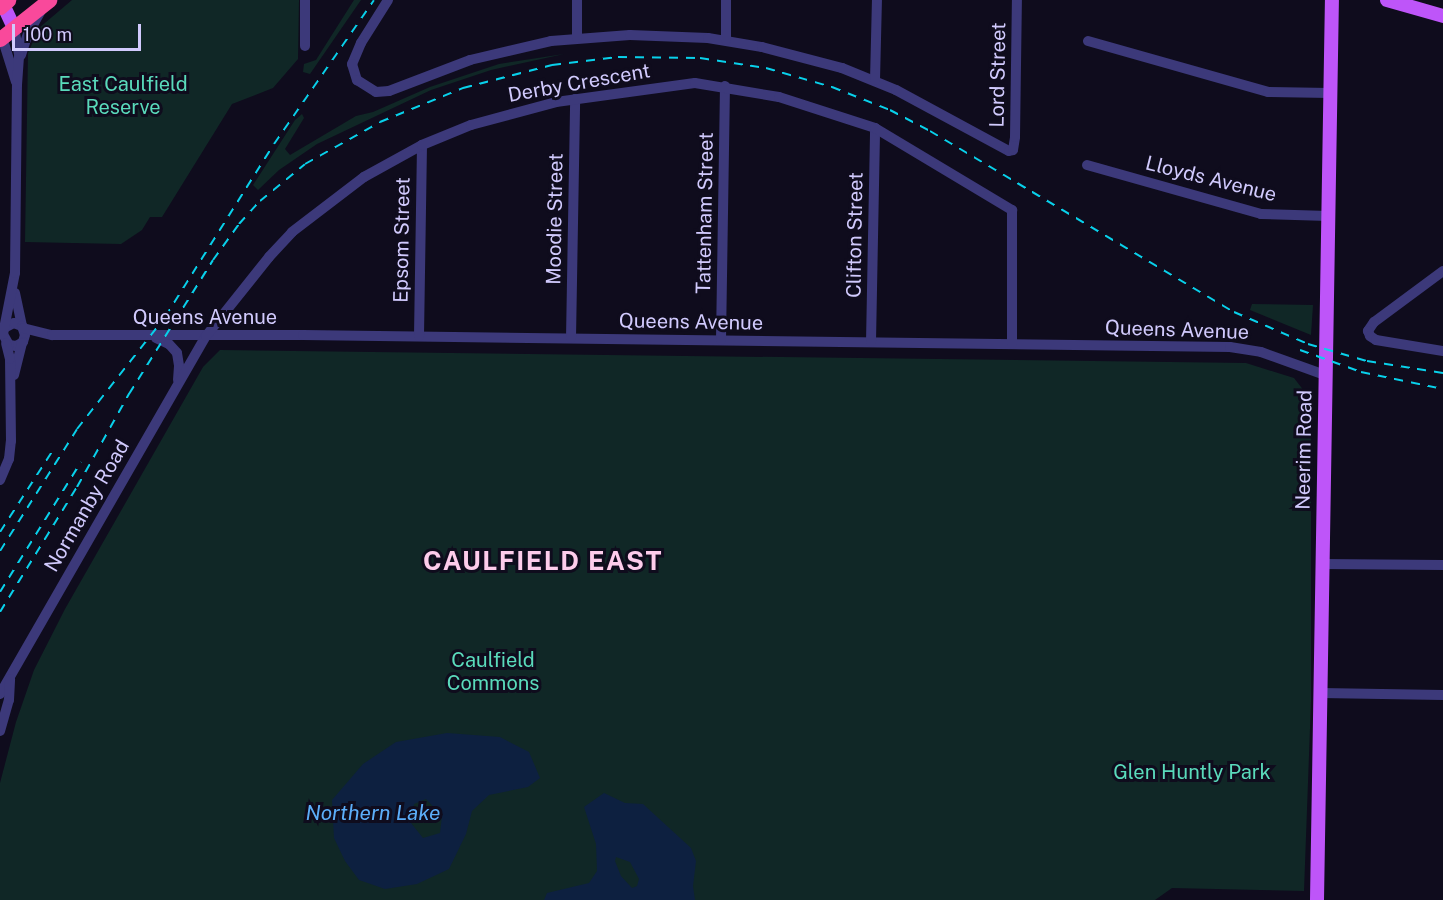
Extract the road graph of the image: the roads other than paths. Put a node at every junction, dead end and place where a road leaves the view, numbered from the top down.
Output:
1 (304, 0) edge
2 (388, 0) edge
3 (577, 0) edge
4 (726, 0) edge
5 (877, 0) edge
6 (1017, 0) edge
7 (1332, 0) edge
8 (1387, 0) edge
9 (47, 2) edge
10 (3, 3) edge
11 (1443, 16) edge
12 (4, 33) edge
13 (577, 38) junction
14 (726, 40) junction
15 (1088, 41) dead end
16 (305, 46) dead end
17 (20, 58) junction
18 (875, 80) junction
19 (16, 85) junction
20 (725, 86) junction
21 (1330, 93) junction
22 (574, 99) junction
23 (875, 128) junction
24 (422, 145) junction
25 (1087, 165) dead end
26 (1328, 216) junction
27 (1443, 271) edge
28 (14, 284) junction
29 (22, 327) junction
30 (4, 328) edge
31 (52, 335) junction
32 (146, 336) junction
33 (206, 336) junction
34 (419, 336) junction
35 (571, 338) junction
36 (721, 340) junction
37 (4, 342) edge
38 (871, 342) junction
39 (22, 343) junction
40 (1012, 344) junction
41 (1443, 351) edge
42 (1325, 370) junction
43 (12, 384) junction
44 (177, 386) junction
45 (0, 480) edge
46 (1322, 564) junction
47 (1443, 565) edge
48 (10, 679) junction
49 (1321, 693) junction
50 (0, 694) edge
51 (1443, 694) edge
52 (0, 731) edge
53 (1317, 900) edge

1 - 16 street
2 - 13 street
3 - 13 street
4 - 14 street
5 - 18 street
6 - 18 street, Lord Street
7 - 21 main road, Neerim Road
8 - 11 main road
9 - 12 highway
9 - 17 street
10 - 12 main road
12 - 17 street
12 - 19 street
13 - 14 street
14 - 18 street
15 - 21 street
17 - 19 street
19 - 28 street
20 - 22 street, Derby Crescent
20 - 23 street, Derby Crescent
20 - 36 street, Tattenham Street
21 - 26 main road, Neerim Road
22 - 24 street, Derby Crescent
22 - 35 street, Moodie Street
23 - 38 street, Clifton Street
23 - 40 street, Derby Crescent
24 - 33 street, Derby Crescent
24 - 34 street, Epsom Street
25 - 26 street, Lloyds Avenue
26 - 42 main road, Neerim Road
27 - 41 street
28 - 29 street
28 - 30 street
29 - 30 street
29 - 31 street, Queens Avenue
29 - 39 street
30 - 37 street
31 - 32 street, Queens Avenue
31 - 39 street, Queens Avenue
32 - 33 street, Queens Avenue
32 - 44 street
33 - 34 street, Queens Avenue
33 - 44 street, Normanby Road
34 - 35 street, Queens Avenue
35 - 36 street, Queens Avenue
36 - 38 street, Queens Avenue
37 - 39 street
37 - 43 street
38 - 40 street, Queens Avenue
39 - 43 street
40 - 42 street, Queens Avenue
42 - 46 main road, Neerim Road
43 - 45 street
44 - 48 street, Normanby Road
46 - 47 street
46 - 49 main road, Neerim Road
48 - 50 street, Normanby Road
48 - 52 street
49 - 51 street
49 - 53 main road, Neerim Road

